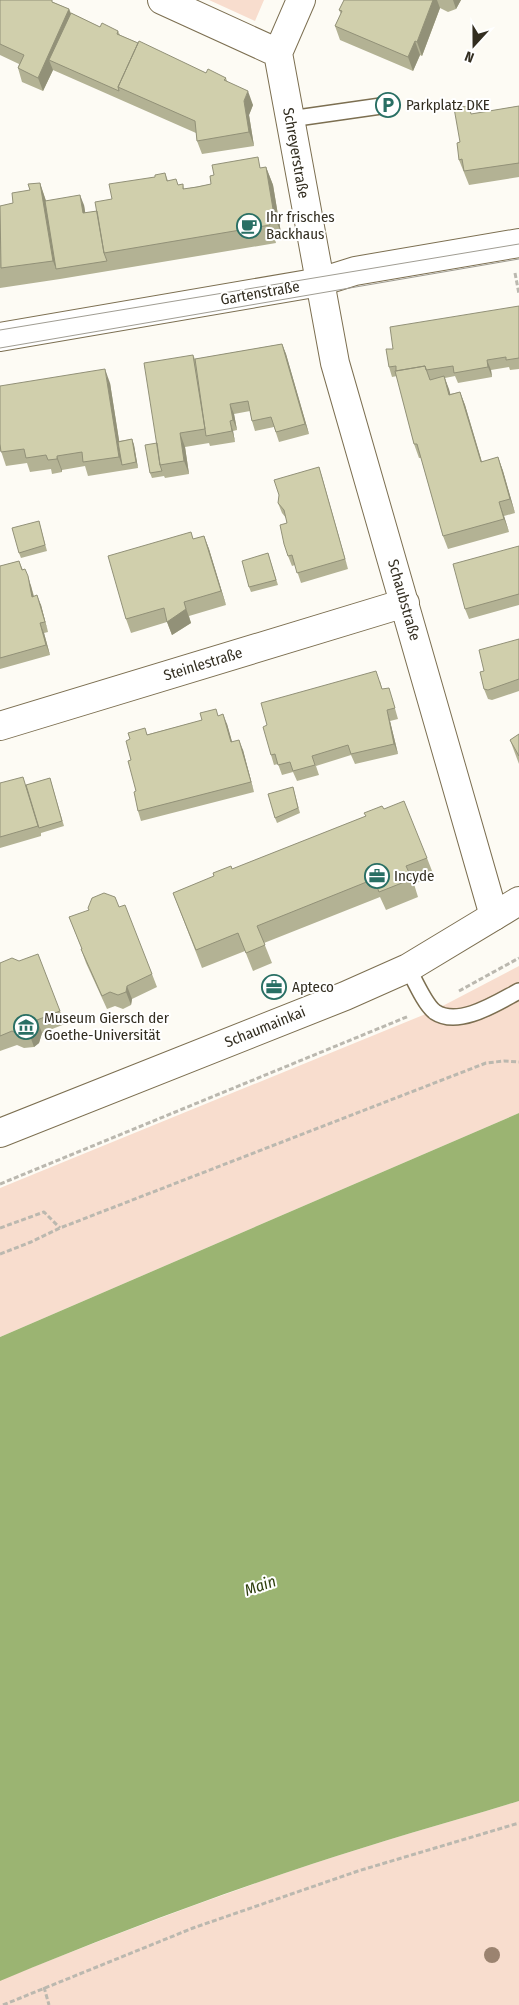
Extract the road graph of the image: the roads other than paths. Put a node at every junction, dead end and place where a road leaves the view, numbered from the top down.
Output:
1 (162, 0) edge
2 (301, 0) edge
3 (278, 53) junction
4 (388, 105) dead end
5 (290, 119) junction
6 (519, 243) edge
7 (320, 282) junction
8 (0, 337) edge
9 (405, 603) junction
10 (0, 726) edge
11 (519, 902) edge
12 (494, 916) junction
13 (408, 968) junction
14 (519, 991) edge
15 (0, 1133) edge

1 - 3 street
2 - 3 street
3 - 5 street, Schreyerstraße
4 - 5 lane
5 - 7 street, Schreyerstraße
6 - 7 street, Gartenstraße
7 - 8 street, Gartenstraße
7 - 9 street, Schaubstraße
9 - 10 street, Steinlestraße
9 - 12 street, Schaubstraße
11 - 12 street, Schaumainkai
12 - 13 street, Schaumainkai
13 - 14 lane
13 - 15 street, Schaumainkai

